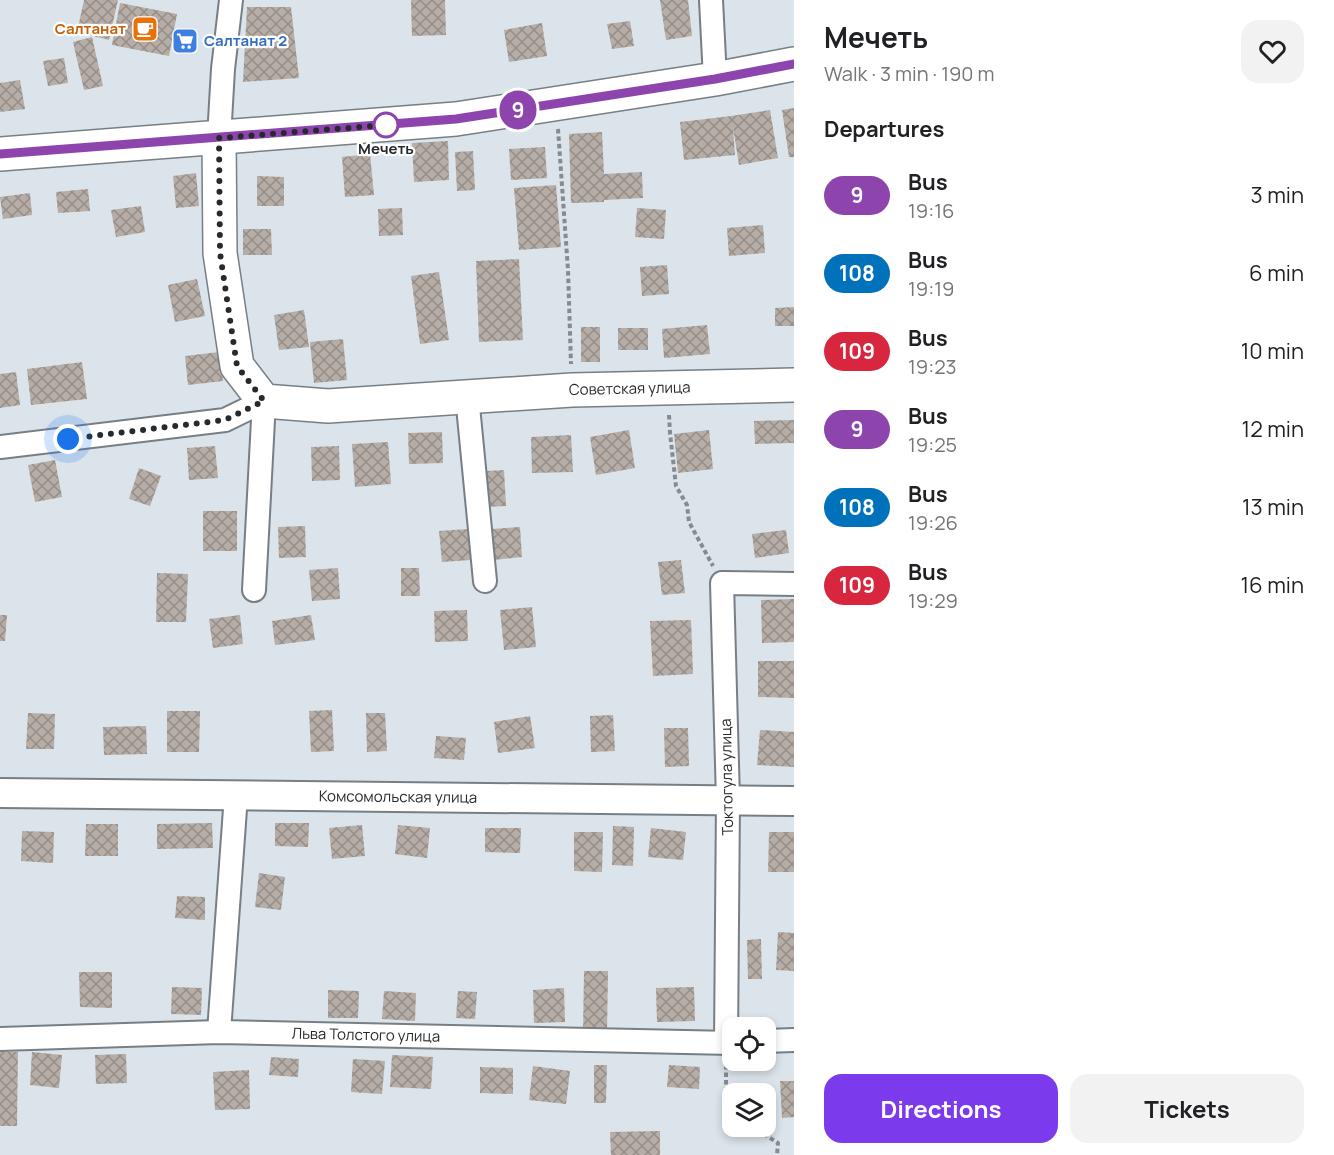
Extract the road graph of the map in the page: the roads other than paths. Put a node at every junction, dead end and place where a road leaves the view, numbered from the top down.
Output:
1 (231, 0) edge
2 (711, 0) edge
3 (794, 64) edge
4 (715, 79) junction
5 (219, 138) junction
6 (0, 154) edge
7 (794, 385) edge
8 (467, 396) junction
9 (264, 401) junction
10 (0, 447) edge
11 (485, 581) dead end
12 (794, 584) edge
13 (254, 590) dead end
14 (0, 793) edge
15 (236, 795) junction
16 (728, 800) junction
17 (794, 801) edge
18 (729, 1017) edge
19 (219, 1032) junction
20 (0, 1039) edge
21 (794, 1040) edge
22 (776, 1041) edge
23 (722, 1043) edge

1 - 5 street
2 - 4 street
3 - 4 main road
4 - 5 main road
5 - 6 main road
5 - 9 main road
7 - 8 main road, Советская улица
8 - 9 main road, Советская улица
8 - 11 street
9 - 10 street
9 - 13 street
12 - 16 street, Токтогула улица
14 - 15 street, Комсомольская улица
15 - 16 street, Комсомольская улица
15 - 19 street
16 - 17 street, Комсомольская улица
16 - 18 street, Токтогула улица
19 - 20 street, Льва Толстого улица
19 - 23 street, Льва Толстого улица
21 - 22 street

